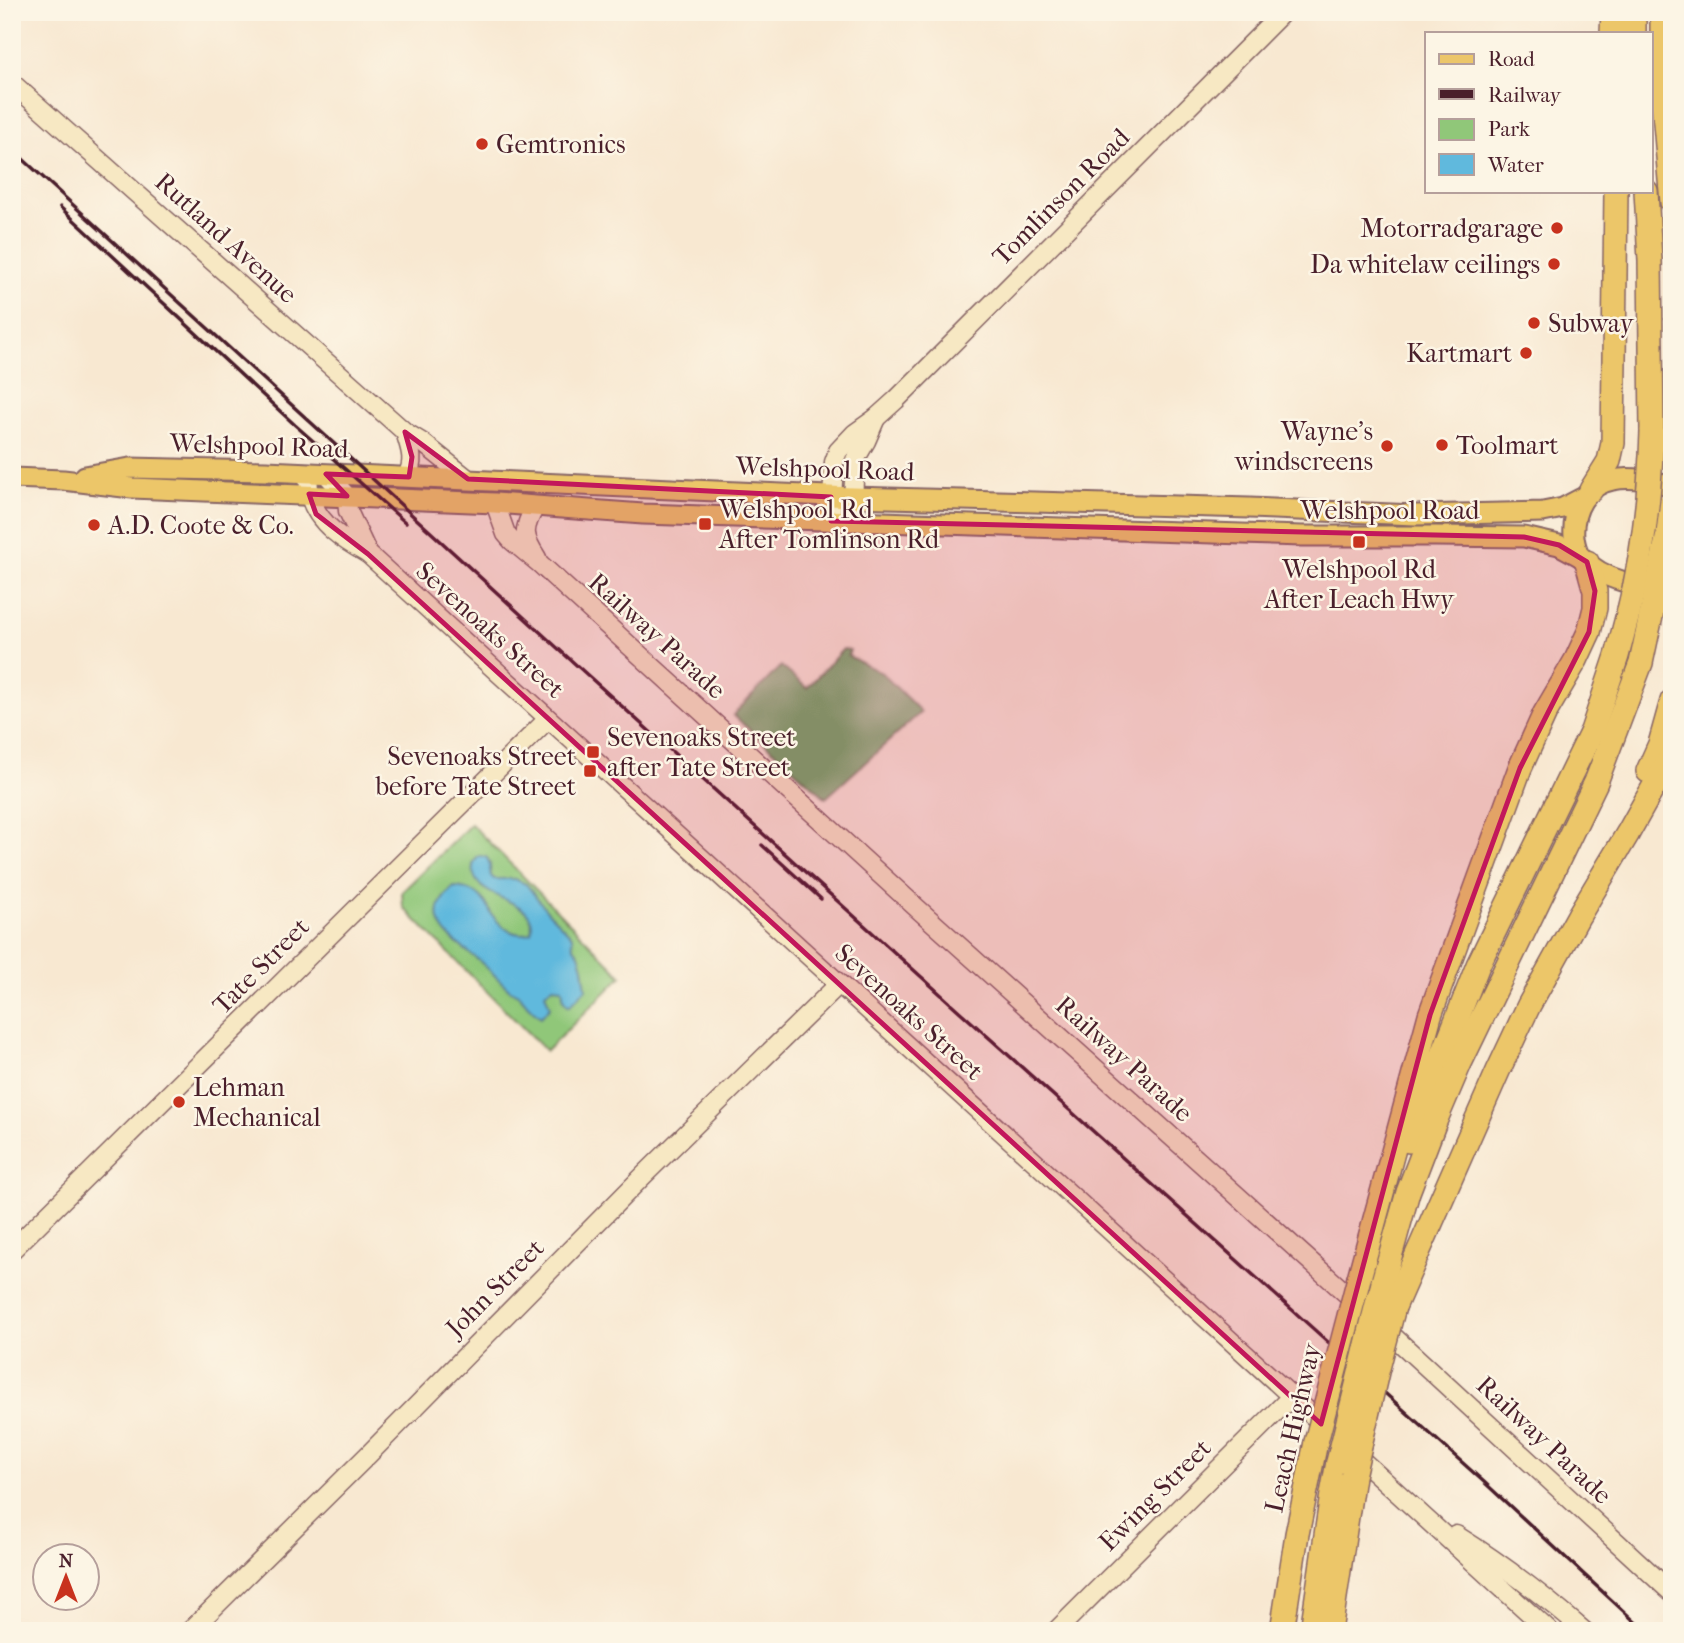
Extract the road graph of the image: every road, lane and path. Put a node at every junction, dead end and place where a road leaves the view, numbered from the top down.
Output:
1 (1283, 12) edge
2 (1613, 12) edge
3 (1634, 12) edge
4 (1662, 12) edge
5 (1612, 32) edge
6 (1634, 32) edge
7 (12, 83) edge
8 (1616, 192) edge
9 (1646, 192) edge
10 (1672, 202) edge
11 (876, 418) junction
12 (405, 432) junction
13 (317, 474) junction
14 (406, 477) junction
15 (12, 478) edge
16 (468, 479) junction
17 (63, 480) junction
18 (1672, 486) edge
19 (1587, 494) junction
20 (309, 495) junction
21 (347, 496) junction
22 (831, 497) junction
23 (852, 497) junction
24 (1672, 501) edge
25 (495, 503) junction
26 (535, 506) junction
27 (831, 520) junction
28 (852, 521) junction
29 (368, 554) junction
30 (1584, 559) junction
31 (540, 564) junction
32 (1672, 588) edge
33 (1640, 613) junction
34 (1672, 701) edge
35 (548, 719) junction
36 (1672, 754) edge
37 (1579, 915) junction
38 (839, 984) junction
39 (1370, 1241) junction
40 (12, 1250) edge
41 (1387, 1301) junction
42 (1292, 1397) junction
43 (1346, 1469) junction
44 (1349, 1503) junction
45 (1415, 1508) junction
46 (1672, 1593) edge
47 (190, 1631) edge
48 (1056, 1631) edge
49 (1282, 1631) edge
50 (1314, 1631) edge
51 (1330, 1631) edge
52 (1549, 1631) edge
53 (1584, 1631) edge

1 - 11 street, Tomlinson Road
2 - 5 highway
3 - 6 highway
4 - 10 highway
7 - 12 street, Rutland Avenue
8 - 19 highway
9 - 33 highway, bridge
11 - 22 street, Tomlinson Road
11 - 23 street, Tomlinson Road
12 - 14 street
12 - 16 street, Rutland Avenue
13 - 14 main road, Welshpool Road
13 - 17 main road, Welshpool Road
13 - 20 street
13 - 21 street, Sevenoaks Street
14 - 16 main road, Welshpool Road
15 - 17 main road, Welshpool Road
16 - 22 main road, Welshpool Road
17 - 20 main road, Welshpool Road
18 - 19 main road, Welshpool Road
19 - 23 main road, Welshpool Road
19 - 30 main road
20 - 21 main road, Welshpool Road
20 - 29 street, Sevenoaks Street
21 - 25 main road, Welshpool Road
21 - 29 street, Sevenoaks Street
22 - 23 main road, Welshpool Road
22 - 27 street, Tomlinson Road
23 - 28 street, Tomlinson Road
24 - 33 highway, bridge
25 - 26 main road, Welshpool Road
25 - 31 street, Railway Parade
26 - 27 main road, Welshpool Road
26 - 31 street, Railway Parade
27 - 28 main road, Welshpool Road
28 - 30 main road, Welshpool Road
29 - 35 street, Sevenoaks Street
30 - 32 main road, Welshpool Road
30 - 39 highway
31 - 46 street, Railway Parade
33 - 39 highway
33 - 41 highway
34 - 37 highway
35 - 38 street, Sevenoaks Street
35 - 40 street, Tate Street
36 - 37 highway
37 - 41 highway
38 - 42 street, Sevenoaks Street
38 - 47 street, John Street
39 - 49 highway, Leach Highway, bridge
41 - 43 highway, bridge
42 - 45 street, Sevenoaks Street
42 - 48 street, Ewing Street
43 - 44 highway
43 - 50 highway
44 - 50 highway
44 - 51 highway
45 - 52 street, Sevenoaks Street
45 - 53 street, Sevenoaks Street

